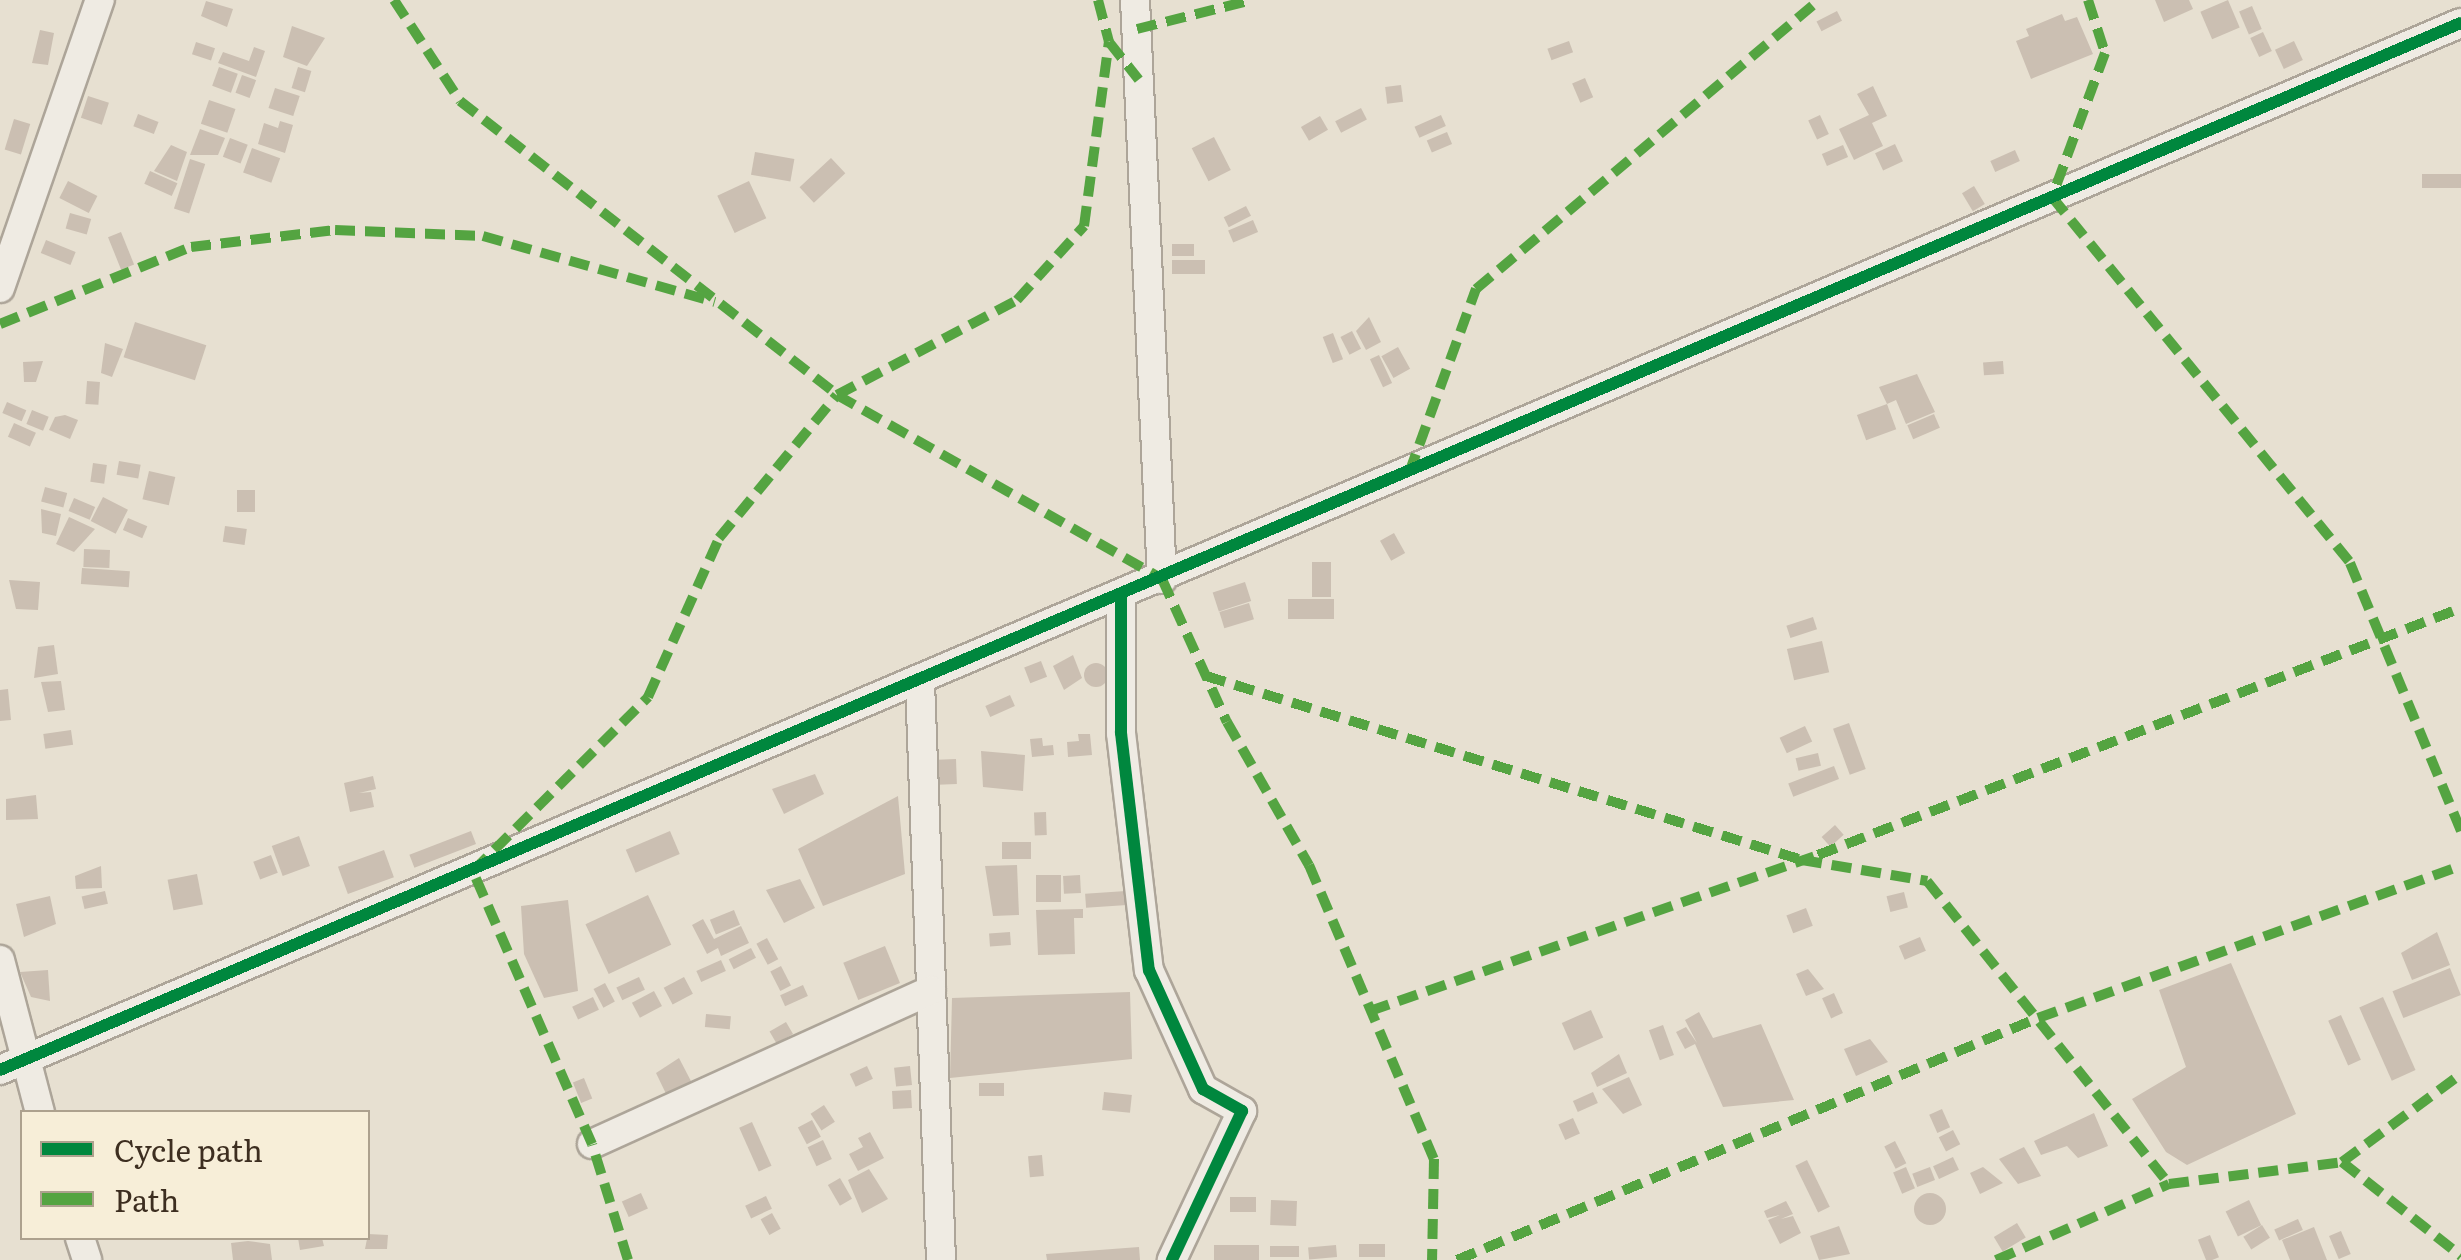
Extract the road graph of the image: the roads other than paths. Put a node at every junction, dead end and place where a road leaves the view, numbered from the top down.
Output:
1 (100, 0) edge
2 (1135, 0) edge
3 (2461, 23) edge
4 (0, 288) edge
5 (1162, 579) junction
6 (1121, 596) junction
7 (920, 682) junction
8 (0, 960) edge
9 (932, 990) junction
10 (12, 1066) edge
11 (39, 1110) edge
12 (592, 1144) dead end
13 (941, 1260) edge
14 (1172, 1260) edge

1 - 4 street
2 - 5 street
3 - 5 street
5 - 6 street
6 - 7 street
6 - 14 street
7 - 9 street
7 - 10 street
8 - 10 street
9 - 12 street
9 - 13 street
10 - 11 street

